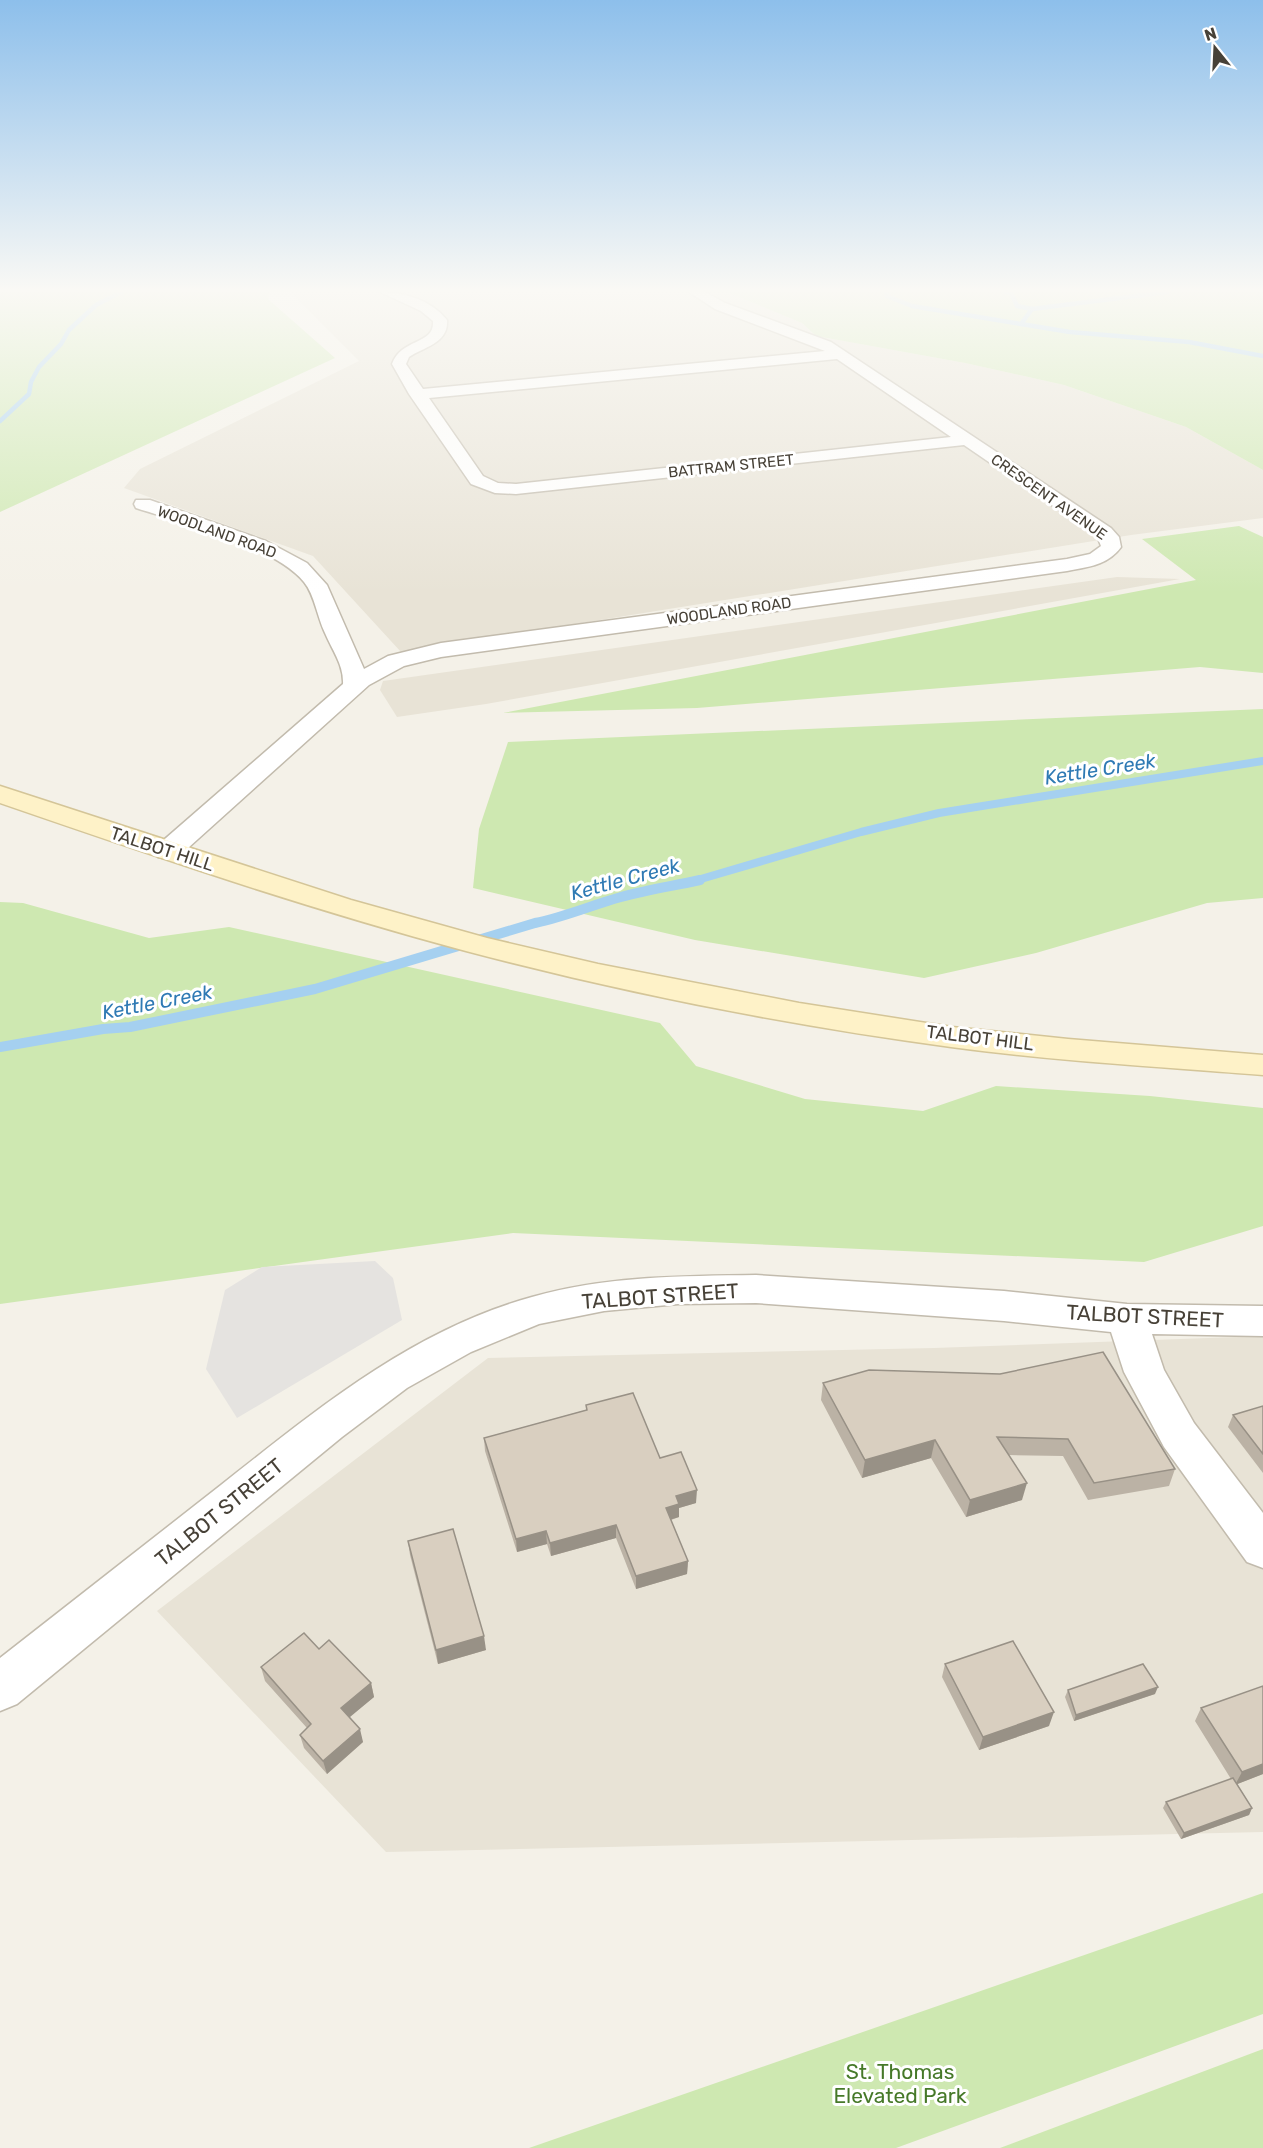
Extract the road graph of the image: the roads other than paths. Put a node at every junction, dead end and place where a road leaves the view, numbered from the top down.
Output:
1 (436, 392) edge
2 (897, 392) edge
3 (417, 394) joint
4 (968, 440) junction
5 (143, 504) dead end
6 (1108, 552) joint
7 (354, 684) junction
8 (0, 794) edge
9 (168, 851) junction
10 (1263, 1065) edge
11 (1127, 1319) junction
12 (1263, 1321) edge
13 (1263, 1548) edge
14 (0, 1688) edge

1 - 3 street
2 - 4 street, CRESCENT AVENUE
3 - 4 street, BATTRAM STREET
4 - 6 street, CRESCENT AVENUE
5 - 7 street, WOODLAND ROAD
6 - 7 street, WOODLAND ROAD
7 - 9 street, WOODLAND ROAD
8 - 9 main road, TALBOT HILL
9 - 10 main road, TALBOT HILL
11 - 12 street, TALBOT STREET
11 - 13 street
11 - 14 street, TALBOT STREET

